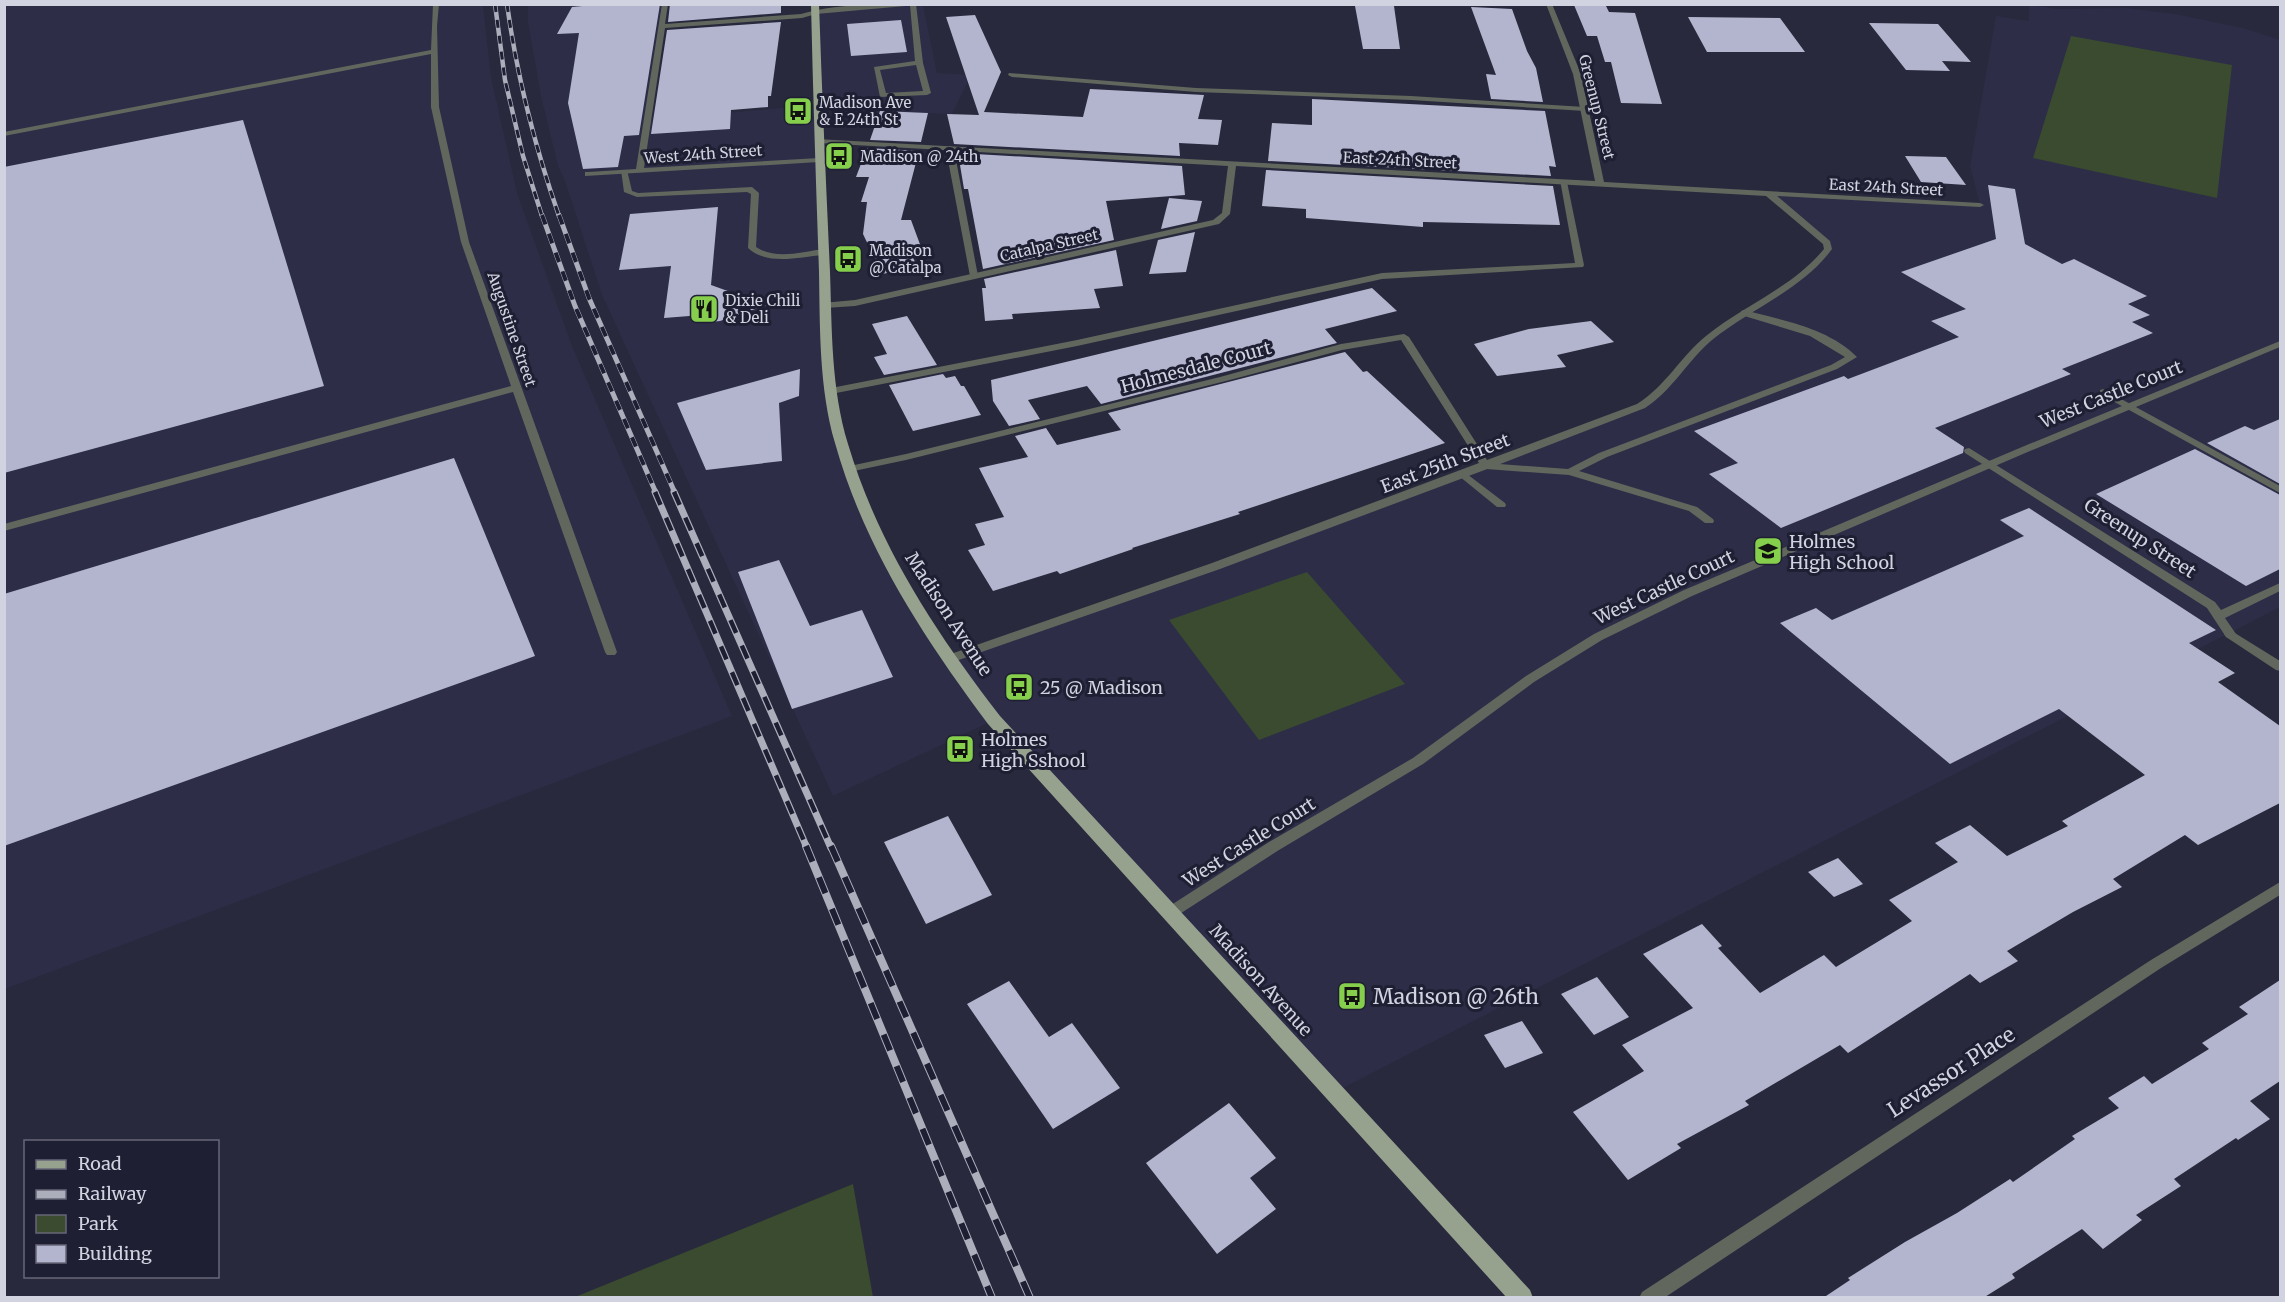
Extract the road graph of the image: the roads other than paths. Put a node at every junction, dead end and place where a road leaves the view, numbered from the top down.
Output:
1 (436, 4) edge
2 (665, 4) edge
3 (925, 4) edge
4 (1549, 4) edge
5 (913, 5) edge
6 (815, 8) edge
7 (663, 26) junction
8 (435, 51) junction
9 (919, 63) junction
10 (1012, 75) dead end
11 (1585, 109) junction
12 (4, 134) edge
13 (819, 141) junction
14 (952, 148) junction
15 (819, 159) junction
16 (1232, 164) junction
17 (640, 171) junction
18 (624, 172) junction
19 (588, 174) dead end
20 (1563, 182) junction
21 (1600, 184) junction
22 (1768, 194) junction
23 (1980, 205) dead end
24 (823, 252) junction
25 (974, 276) junction
26 (825, 305) junction
27 (1744, 313) junction
28 (2280, 344) edge
29 (516, 388) junction
30 (831, 391) junction
31 (2103, 392) dead end
32 (2128, 407) junction
33 (1969, 451) dead end
34 (1991, 464) junction
35 (1486, 466) junction
36 (849, 469) junction
37 (1570, 472) junction
38 (1463, 474) junction
39 (2280, 490) edge
40 (1501, 505) dead end
41 (1709, 521) dead end
42 (4, 528) edge
43 (2280, 587) edge
44 (2219, 616) junction
45 (611, 652) dead end
46 (949, 659) junction
47 (2280, 667) edge
48 (2280, 888) edge
49 (1170, 913) junction
50 (1522, 1298) edge
51 (1648, 1298) edge

1 - 8 street, Augustine Street
2 - 7 street
3 - 5 street
4 - 11 street, Greenup Street
5 - 6 street
5 - 9 street
6 - 7 street
6 - 13 main road, Madison Avenue
7 - 17 street
8 - 12 street
8 - 29 street, Augustine Street
9 - 9 street
10 - 11 street
11 - 21 street, Greenup Street
13 - 14 street, East 24th Street
13 - 15 main road, Madison Avenue
14 - 16 street, East 24th Street
14 - 25 street
15 - 17 street, West 24th Street
15 - 24 main road, Madison Avenue
16 - 20 street, East 24th Street
16 - 25 street, Catalpa Street
17 - 18 street, West 24th Street
18 - 19 street, West 24th Street
18 - 24 street
20 - 21 street, East 24th Street
20 - 30 street
21 - 22 street, East 24th Street
22 - 23 street, East 24th Street
22 - 27 street, East 25th Street
24 - 26 main road, Madison Avenue
25 - 26 street, Catalpa Street
26 - 30 main road, Madison Avenue
27 - 35 street, East 25th Street
27 - 37 street
28 - 32 street, West Castle Court
29 - 42 street
29 - 45 street, Augustine Street
30 - 36 main road, Madison Avenue
31 - 32 street
32 - 34 street, West Castle Court
32 - 39 street
33 - 34 street, Greenup Street
34 - 44 street, Greenup Street
34 - 49 street, West Castle Court
35 - 36 street, Holmesdale Court
35 - 37 street
35 - 38 street, East 25th Street
36 - 46 main road, Madison Avenue
37 - 41 street
38 - 40 street
38 - 46 street, East 25th Street
43 - 44 street
44 - 47 street, Greenup Street
46 - 49 main road, Madison Avenue
48 - 51 street, Levassor Place
49 - 50 main road, Madison Avenue

